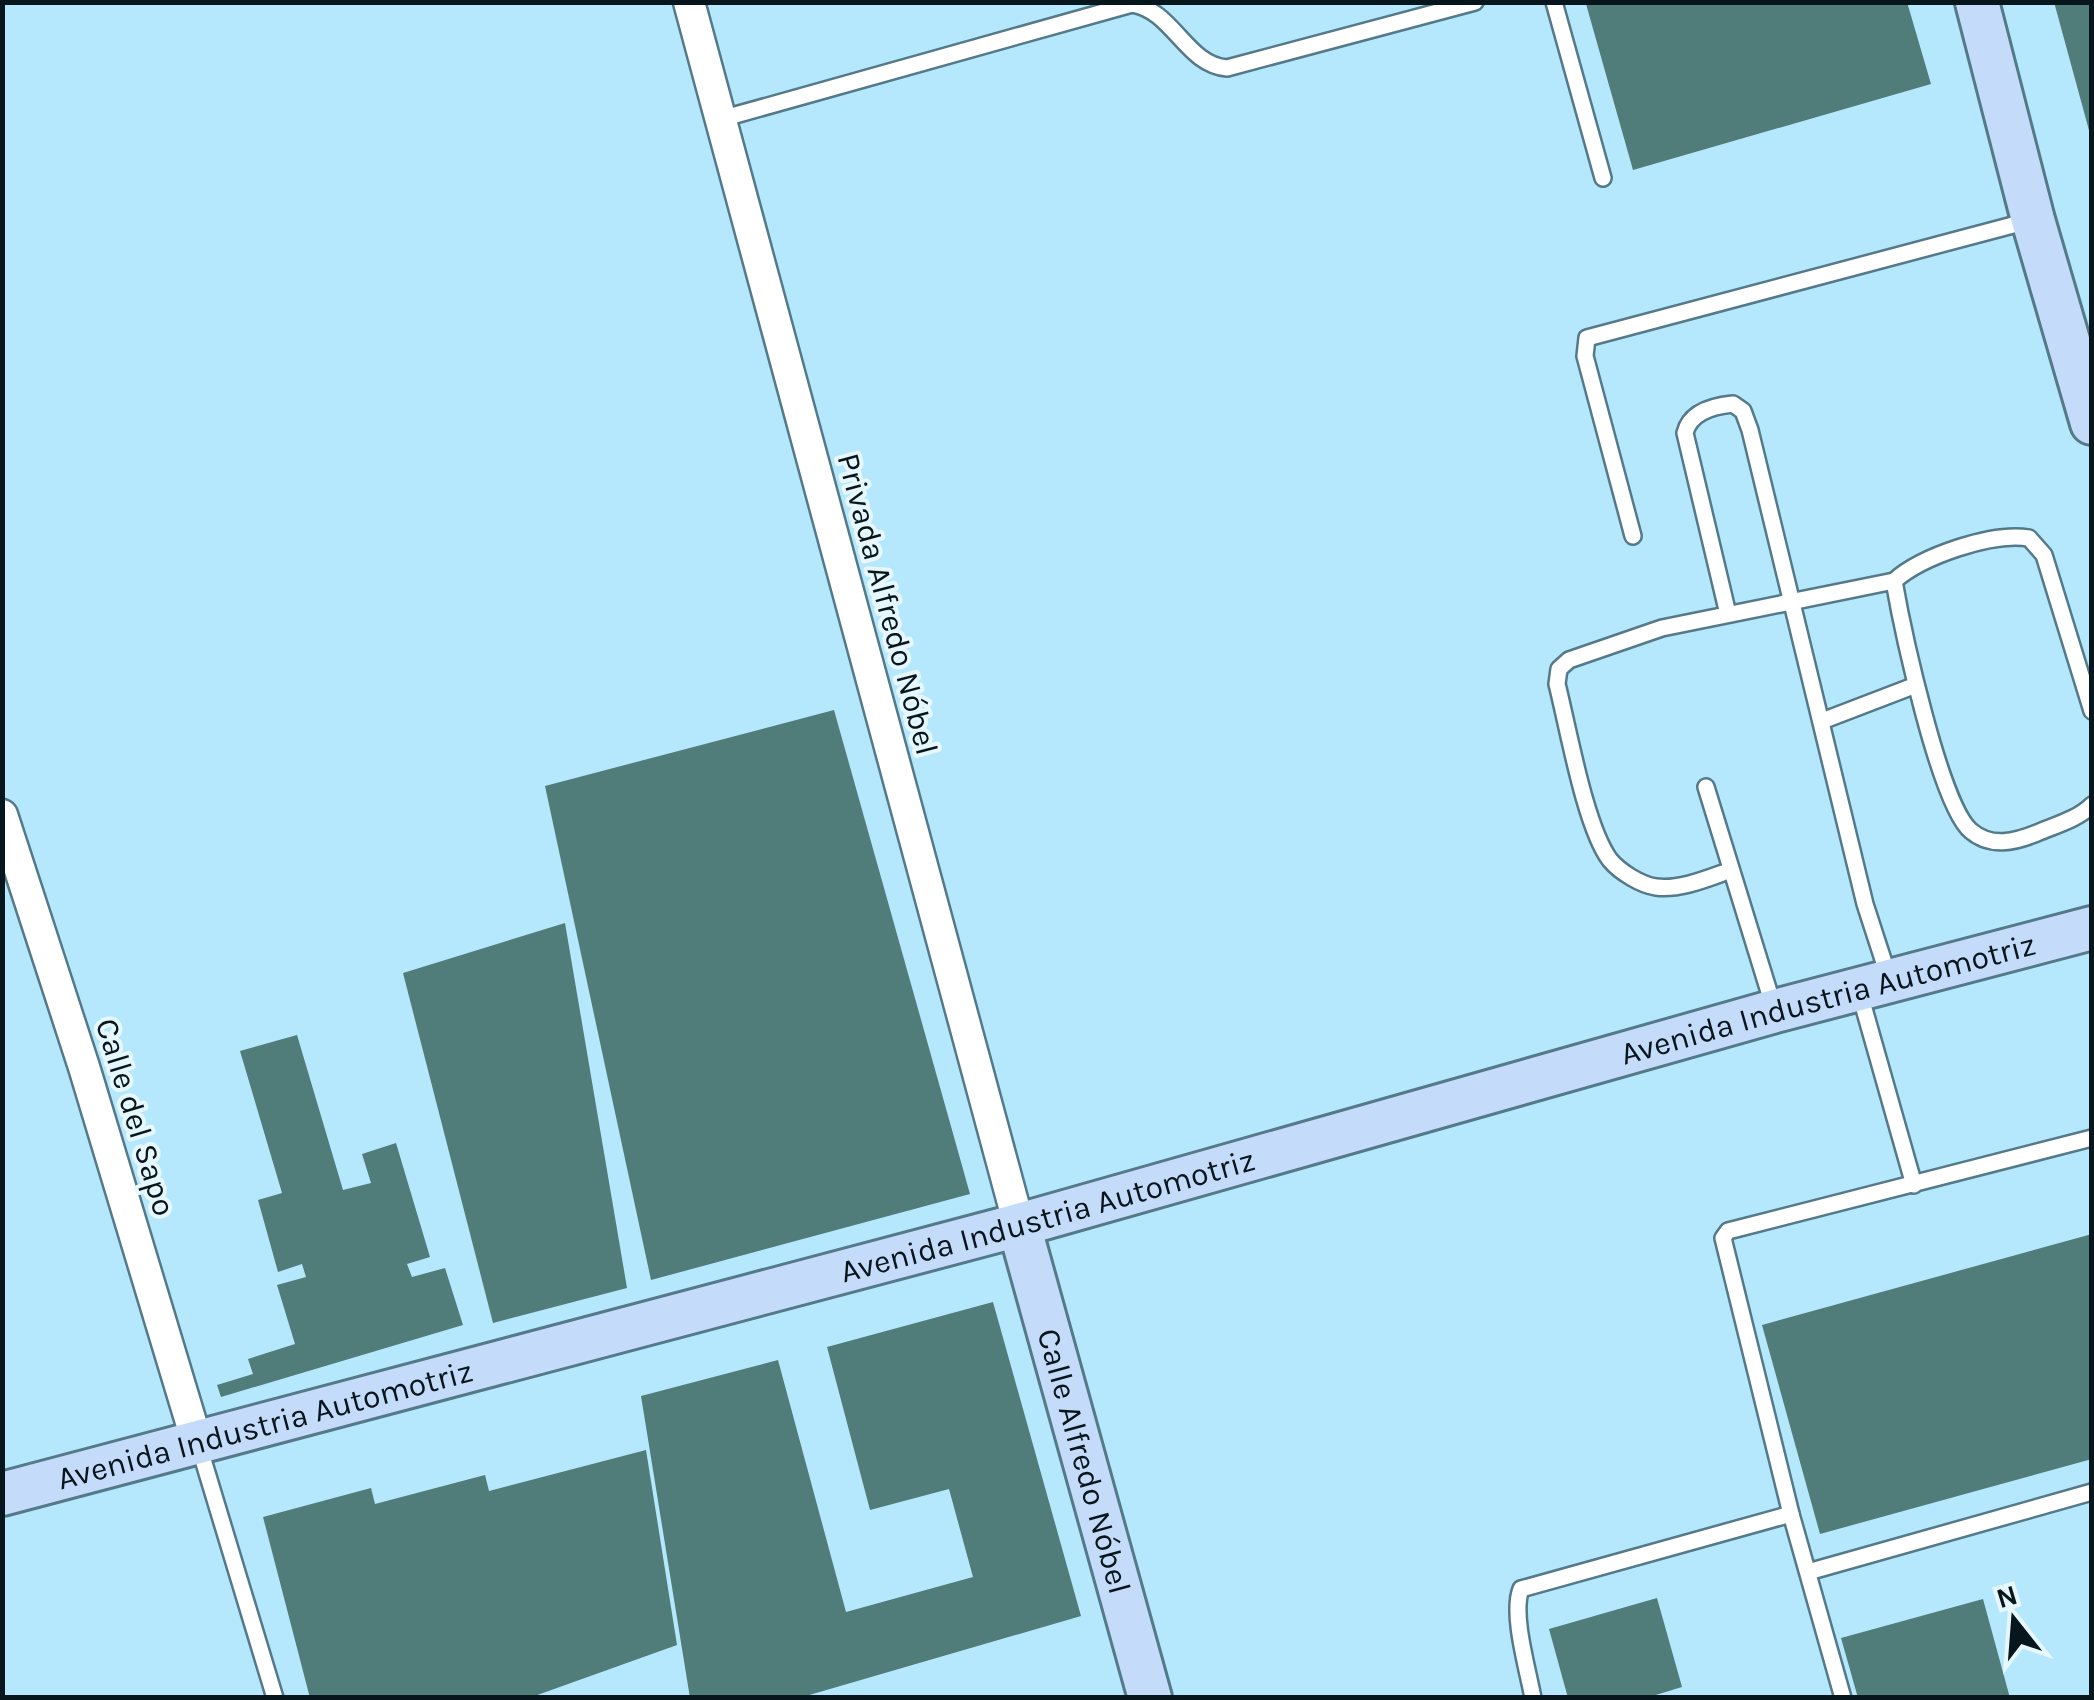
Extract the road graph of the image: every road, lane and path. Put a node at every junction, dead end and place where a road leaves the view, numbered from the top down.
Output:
1 (689, 2) edge
2 (1475, 2) edge
3 (1554, 2) edge
4 (1976, 2) edge
5 (722, 118) junction
6 (1603, 178) dead end
7 (2033, 220) junction
8 (2092, 423) edge
9 (1632, 536) dead end
10 (1894, 581) junction
11 (1790, 601) junction
12 (1728, 614) junction
13 (1916, 685) junction
14 (2092, 712) edge
15 (1822, 720) junction
16 (1706, 787) dead end
17 (2092, 805) edge
18 (2, 815) edge
19 (1730, 870) junction
20 (2092, 928) edge
21 (1874, 986) junction
22 (1776, 1011) junction
23 (2092, 1138) edge
24 (1914, 1185) junction
25 (1019, 1225) junction
26 (197, 1442) junction
27 (2092, 1492) edge
28 (2, 1494) edge
29 (1791, 1514) junction
30 (1808, 1572) junction
31 (274, 1698) edge
32 (1150, 1698) edge
33 (1533, 1698) edge
34 (1843, 1698) edge

1 - 5 street, Privada Alfredo Nóbel
2 - 5 lane
3 - 6 lane
4 - 7 main road
5 - 25 street, Privada Alfredo Nóbel
7 - 8 main road
7 - 9 lane
10 - 11 lane
10 - 13 lane
10 - 14 lane
11 - 12 lane
11 - 12 lane
11 - 15 lane
12 - 19 lane
13 - 15 lane
13 - 17 lane
15 - 21 lane
16 - 19 lane
18 - 26 street, Calle del Sapo
19 - 22 lane
20 - 21 main road, Avenida Industria Automotriz
21 - 22 main road, Avenida Industria Automotriz
21 - 24 lane
22 - 25 main road, Avenida Industria Automotriz
23 - 24 lane
24 - 29 lane
25 - 26 main road, Avenida Industria Automotriz
25 - 32 main road, Calle Alfredo Nóbel
26 - 28 main road, Avenida Industria Automotriz
26 - 31 lane
27 - 30 lane
29 - 30 lane
29 - 33 lane
30 - 34 lane

